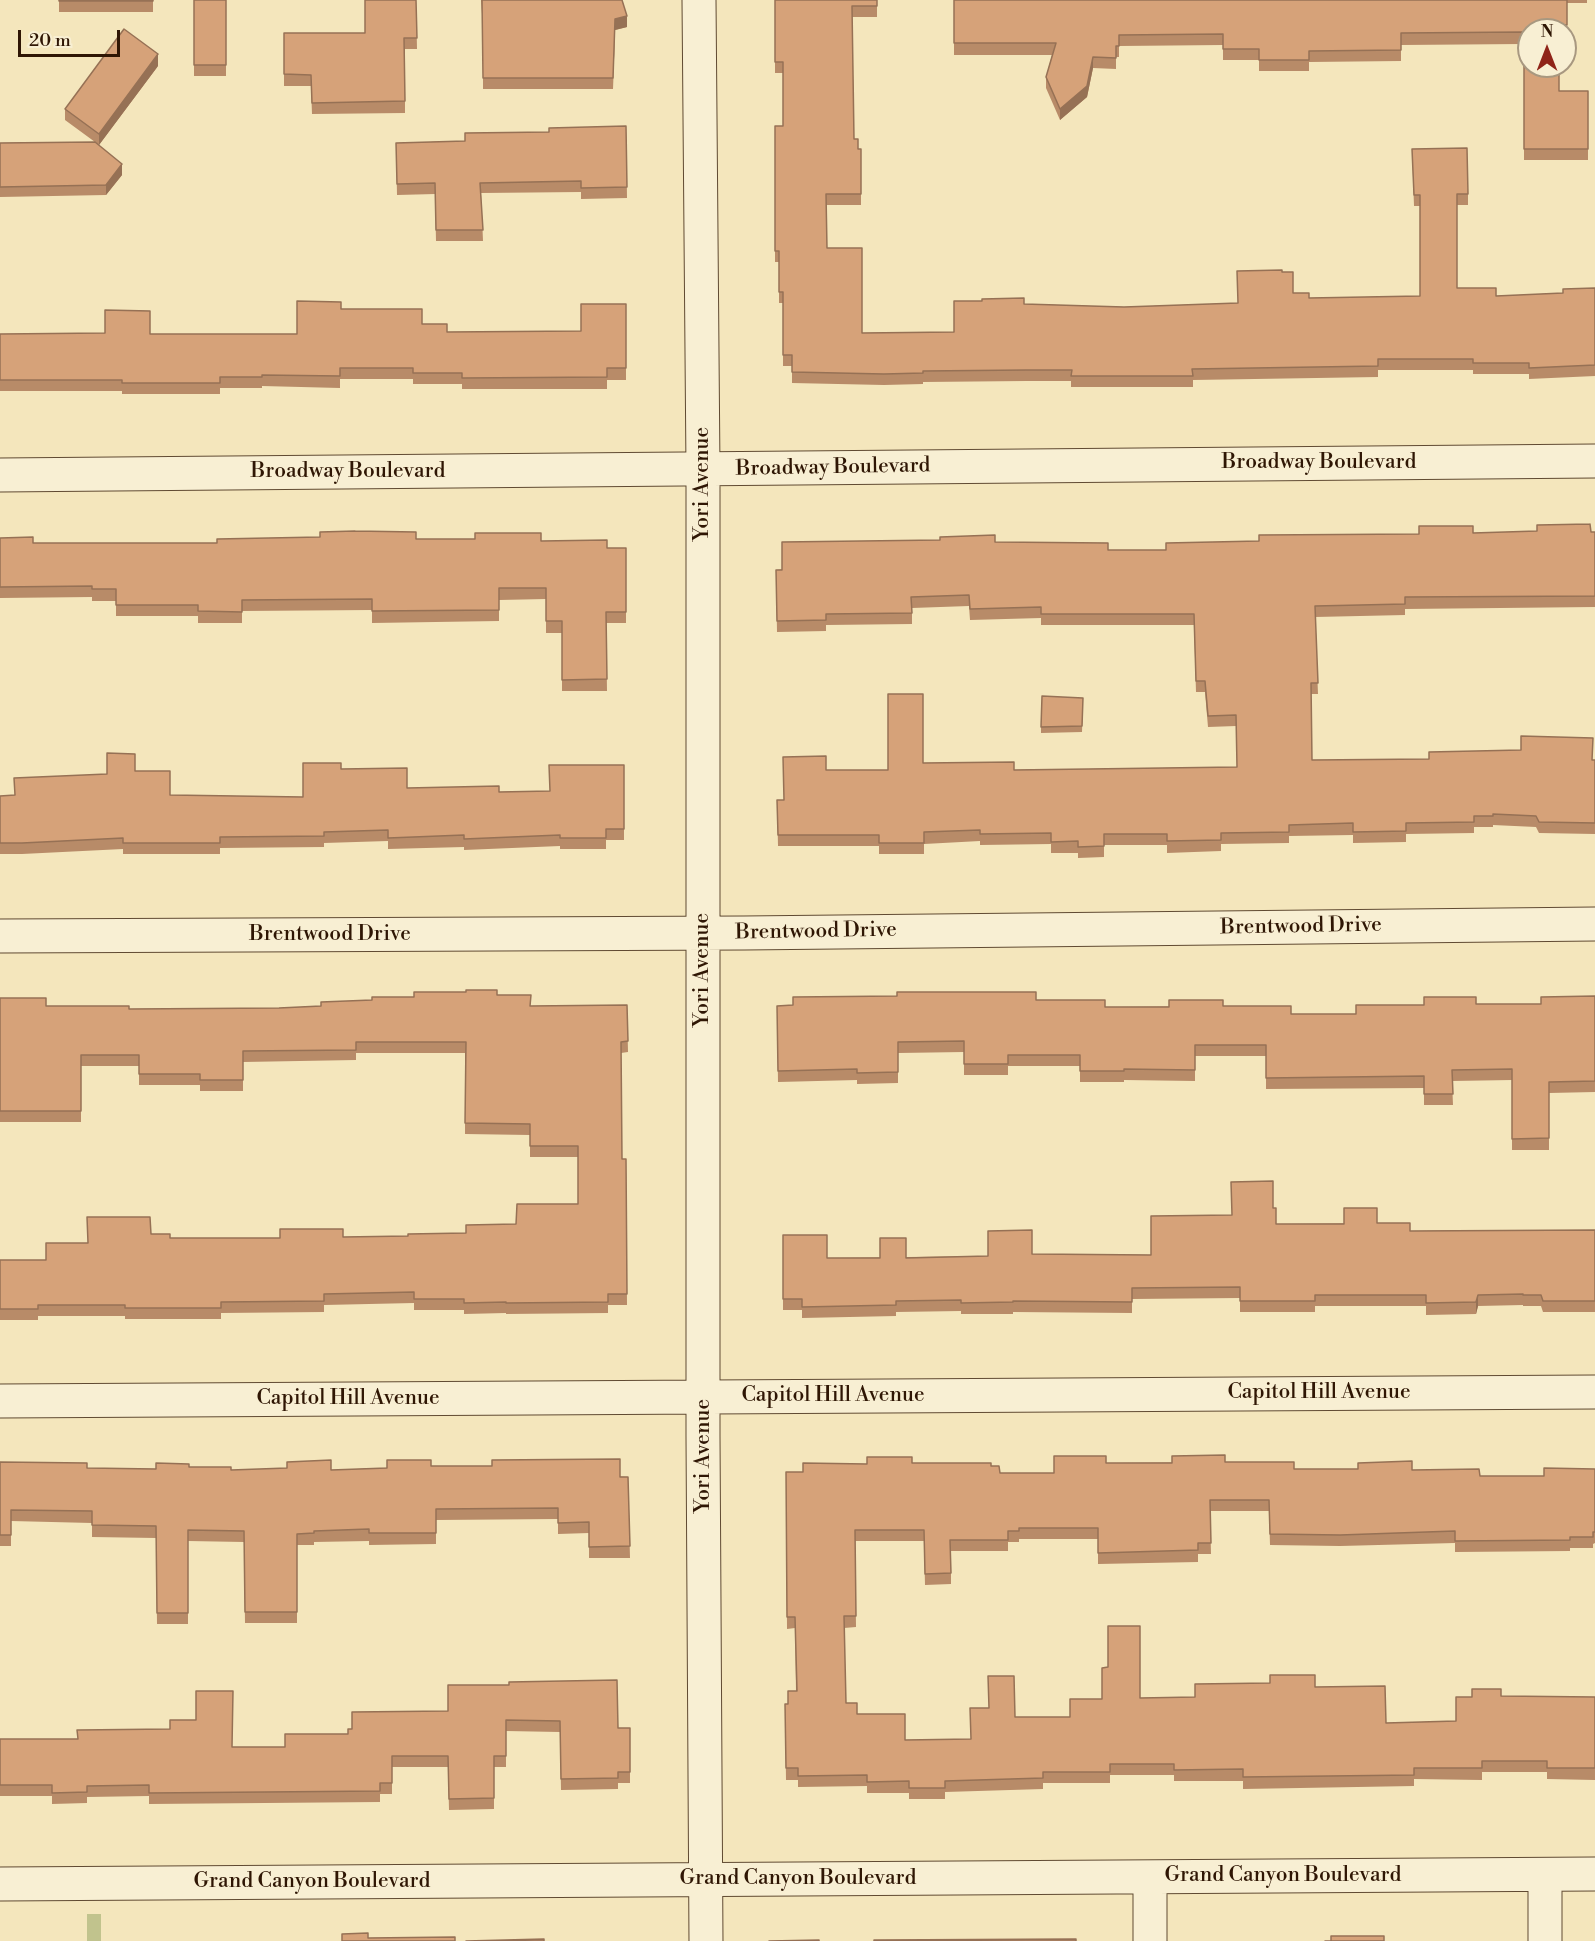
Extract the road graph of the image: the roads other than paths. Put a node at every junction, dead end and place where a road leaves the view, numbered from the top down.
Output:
1 (699, 0) edge
2 (1595, 461) edge
3 (703, 469) junction
4 (0, 475) edge
5 (1595, 924) edge
6 (703, 933) junction
7 (0, 936) edge
8 (1595, 1392) edge
9 (704, 1396) junction
10 (0, 1401) edge
11 (1595, 1874) edge
12 (1545, 1875) junction
13 (1150, 1876) junction
14 (706, 1880) junction
15 (0, 1884) edge
16 (706, 1941) edge
17 (1150, 1941) edge
18 (1545, 1941) edge

1 - 3 street, Yori Avenue
2 - 3 street, Broadway Boulevard
3 - 4 street, Broadway Boulevard
3 - 6 street, Yori Avenue
5 - 6 street, Brentwood Drive
6 - 7 street, Brentwood Drive
6 - 9 street, Yori Avenue
8 - 9 street, Capitol Hill Avenue
9 - 10 street, Capitol Hill Avenue
9 - 14 street, Yori Avenue
11 - 12 street, Grand Canyon Boulevard
12 - 13 street, Grand Canyon Boulevard
12 - 18 street
13 - 14 street, Grand Canyon Boulevard
13 - 17 street
14 - 15 street, Grand Canyon Boulevard
14 - 16 street, Yori Avenue

